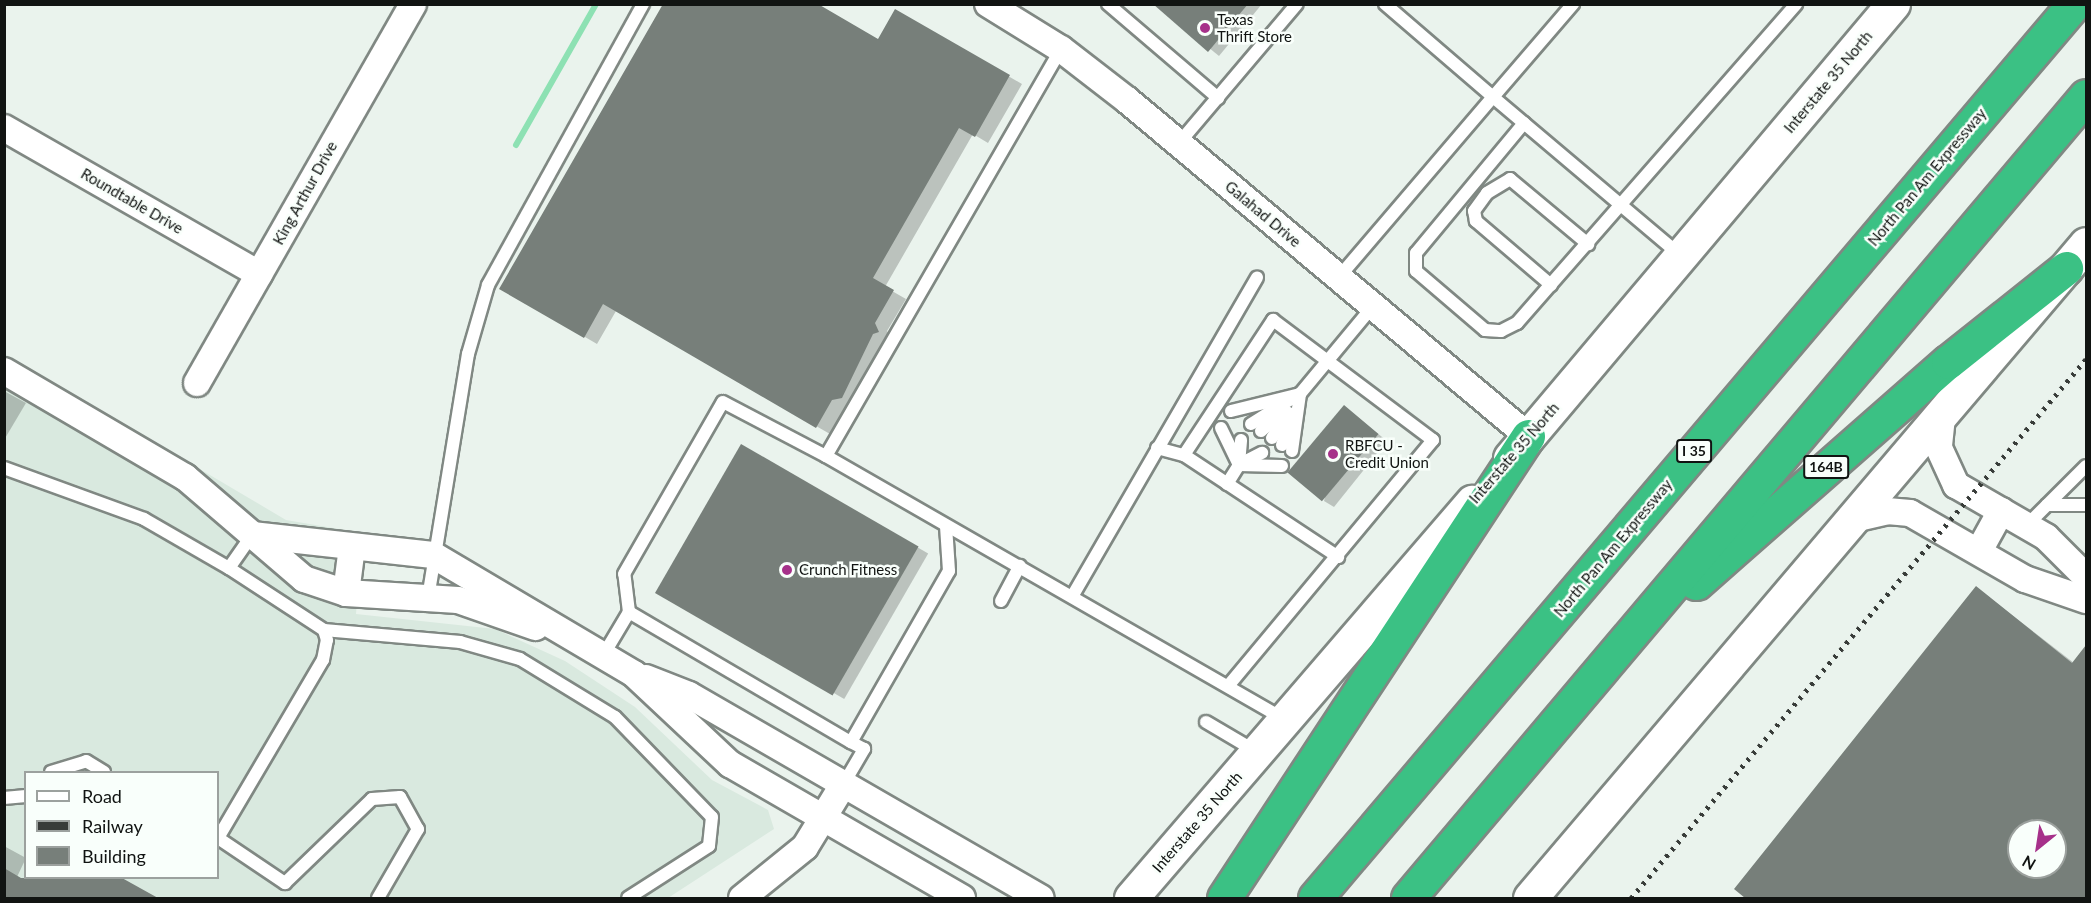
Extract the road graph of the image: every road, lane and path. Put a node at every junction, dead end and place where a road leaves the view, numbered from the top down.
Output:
1 (643, 4) edge
2 (988, 4) edge
3 (1108, 4) edge
4 (1297, 4) edge
5 (1385, 4) edge
6 (1573, 4) edge
7 (1796, 4) edge
8 (1893, 4) edge
9 (2074, 4) edge
10 (404, 8) edge
11 (1061, 49) junction
12 (2086, 96) edge
13 (1218, 98) junction
14 (1493, 98) junction
15 (1524, 123) junction
16 (4, 128) edge
17 (1179, 143) junction
18 (1623, 207) junction
19 (1588, 244) junction
20 (2086, 244) edge
21 (1681, 256) junction
22 (2066, 268) junction
23 (259, 274) junction
24 (1339, 277) junction
25 (1257, 278) dead end
26 (1551, 285) junction
27 (1374, 305) junction
28 (1328, 359) junction
29 (4, 371) edge
30 (197, 382) dead end
31 (1300, 394) junction
32 (1942, 417) junction
33 (1262, 431) junction
34 (1528, 436) junction
35 (1252, 447) junction
36 (1157, 448) junction
37 (1184, 455) junction
38 (826, 456) junction
39 (1239, 465) junction
40 (2086, 466) edge
41 (4, 468) edge
42 (1227, 484) junction
43 (2047, 505) junction
44 (2086, 505) edge
45 (2001, 511) junction
46 (1849, 520) junction
47 (946, 526) junction
48 (2026, 526) junction
49 (252, 535) junction
50 (352, 547) junction
51 (1979, 552) junction
52 (433, 555) junction
53 (1338, 557) junction
54 (1020, 566) junction
55 (229, 568) junction
56 (2086, 577) edge
57 (346, 593) junction
58 (1073, 595) junction
59 (428, 598) junction
60 (2086, 600) edge
61 (1000, 601) dead end
62 (629, 612) junction
63 (324, 630) junction
64 (600, 651) junction
65 (634, 674) junction
66 (1595, 675) junction
67 (1228, 686) junction
68 (1285, 719) junction
69 (1206, 722) dead end
70 (851, 742) junction
71 (1257, 752) junction
72 (54, 771) edge
73 (102, 771) edge
74 (843, 785) junction
75 (24, 796) edge
76 (4, 798) edge
77 (823, 818) junction
78 (219, 836) edge
79 (219, 839) edge
80 (378, 898) edge
81 (628, 898) edge
82 (742, 898) edge
83 (962, 898) edge
84 (1041, 898) edge
85 (1131, 898) edge
86 (1224, 898) edge
87 (1315, 898) edge
88 (1408, 898) edge
89 (1530, 898) edge

1 - 52 lane
2 - 11 street, Galahad Drive
3 - 13 lane
4 - 13 lane
5 - 14 lane
6 - 14 lane
7 - 18 lane
8 - 21 main road, Interstate 35 North
9 - 87 highway, North Pan Am Expressway / I 35
10 - 23 street, King Arthur Drive
11 - 17 street, Galahad Drive
11 - 38 lane
12 - 66 highway
13 - 17 lane
14 - 15 lane
14 - 24 lane
15 - 18 lane
15 - 26 lane
16 - 23 street, Roundtable Drive
17 - 24 street, Galahad Drive
18 - 19 lane
18 - 21 lane
19 - 26 lane
19 - 26 lane
20 - 22 main road
21 - 34 main road, Interstate 35 North
22 - 32 main road
22 - 66 highway, 164B
23 - 30 street, King Arthur Drive
24 - 27 street, Galahad Drive
25 - 36 lane
27 - 28 lane
27 - 34 street, Galahad Drive
28 - 31 lane
28 - 37 lane
28 - 53 lane
29 - 49 street
31 - 33 lane
31 - 33 lane
31 - 33 lane
31 - 33 lane
32 - 45 street
32 - 46 main road
34 - 68 main road, Interstate 35 North
34 - 86 highway
35 - 39 lane
35 - 39 lane
35 - 39 lane
35 - 39 lane
36 - 37 lane
36 - 58 lane
37 - 42 lane
38 - 47 lane
38 - 62 lane
39 - 42 lane
40 - 43 lane
41 - 55 lane
42 - 53 lane
43 - 44 lane
43 - 48 lane
45 - 48 street
45 - 51 street
46 - 51 street
46 - 89 main road
47 - 54 lane
47 - 70 lane
48 - 56 street
49 - 50 street
49 - 55 lane
49 - 57 street
50 - 52 street
50 - 57 street
51 - 60 street
52 - 59 lane
52 - 64 street
53 - 67 lane
54 - 58 lane
54 - 61 lane
55 - 63 lane
57 - 59 street
58 - 67 lane
59 - 64 street
62 - 64 lane
62 - 70 lane
63 - 78 lane
63 - 81 lane
64 - 65 street
65 - 74 street
65 - 77 street
66 - 88 highway
67 - 68 lane
68 - 71 main road, Interstate 35 North
69 - 71 lane
70 - 74 lane
71 - 85 main road, Interstate 35 North
72 - 73 lane
74 - 77 street
74 - 84 street
75 - 76 lane
77 - 82 street
77 - 83 street
79 - 80 lane

